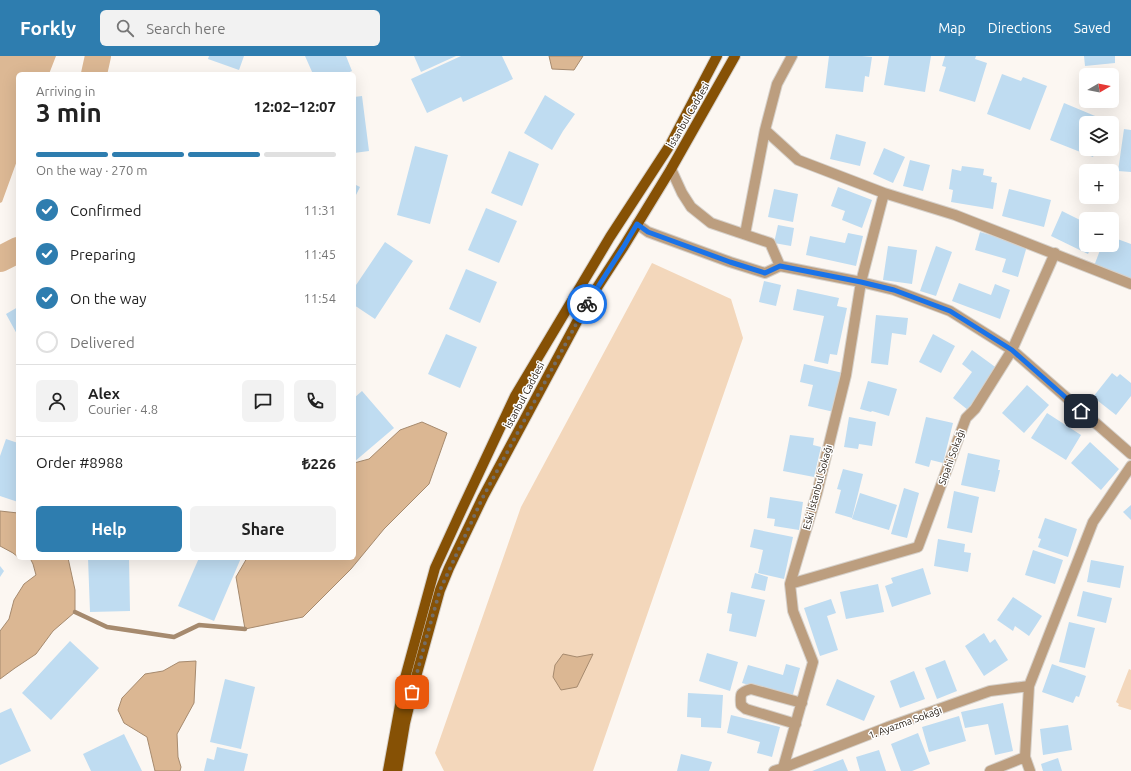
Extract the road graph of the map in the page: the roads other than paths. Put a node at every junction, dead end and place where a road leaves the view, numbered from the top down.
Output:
1 (717, 56) edge
2 (735, 56) edge
3 (792, 56) edge
4 (765, 130) junction
5 (671, 169) junction
6 (884, 193) junction
7 (624, 216) junction
8 (637, 224) junction
9 (745, 234) junction
10 (1055, 254) junction
11 (780, 266) junction
12 (861, 282) junction
13 (1131, 284) edge
14 (1012, 350) junction
15 (1131, 454) edge
16 (1131, 466) edge
17 (435, 568) junction
18 (449, 568) junction
19 (790, 584) junction
20 (1029, 686) junction
21 (802, 703) junction
22 (796, 724) junction
23 (1025, 757) junction
24 (779, 769) edge
25 (388, 771) edge
26 (397, 771) edge
27 (990, 771) edge
28 (1030, 771) edge

1 - 7 main road, İstanbul Caddesi
2 - 5 main road, İstanbul Caddesi
3 - 4 street
4 - 6 street
4 - 9 street
5 - 8 main road, İstanbul Caddesi
5 - 9 street
6 - 10 street
6 - 12 street, Eski İstanbul Sokağı
7 - 8 main road
7 - 17 main road, İstanbul Caddesi
8 - 11 street
8 - 18 main road, İstanbul Caddesi
9 - 11 street
10 - 13 street
10 - 14 street, Sipahi Sokağı
11 - 12 street
12 - 14 street
12 - 19 street, Eski İstanbul Sokağı
14 - 15 street
14 - 19 street, Sipahi Sokağı
16 - 20 street
17 - 18 main road
17 - 25 main road, İstanbul Caddesi
18 - 26 main road, İstanbul Caddesi
19 - 21 street, Eski İstanbul Sokağı
20 - 23 street
20 - 24 street, 1. Ayazma Sokağı
21 - 22 street, Eski İstanbul Sokağı
21 - 22 street
22 - 24 street, Eski İstanbul Sokağı
23 - 27 street
23 - 28 street

